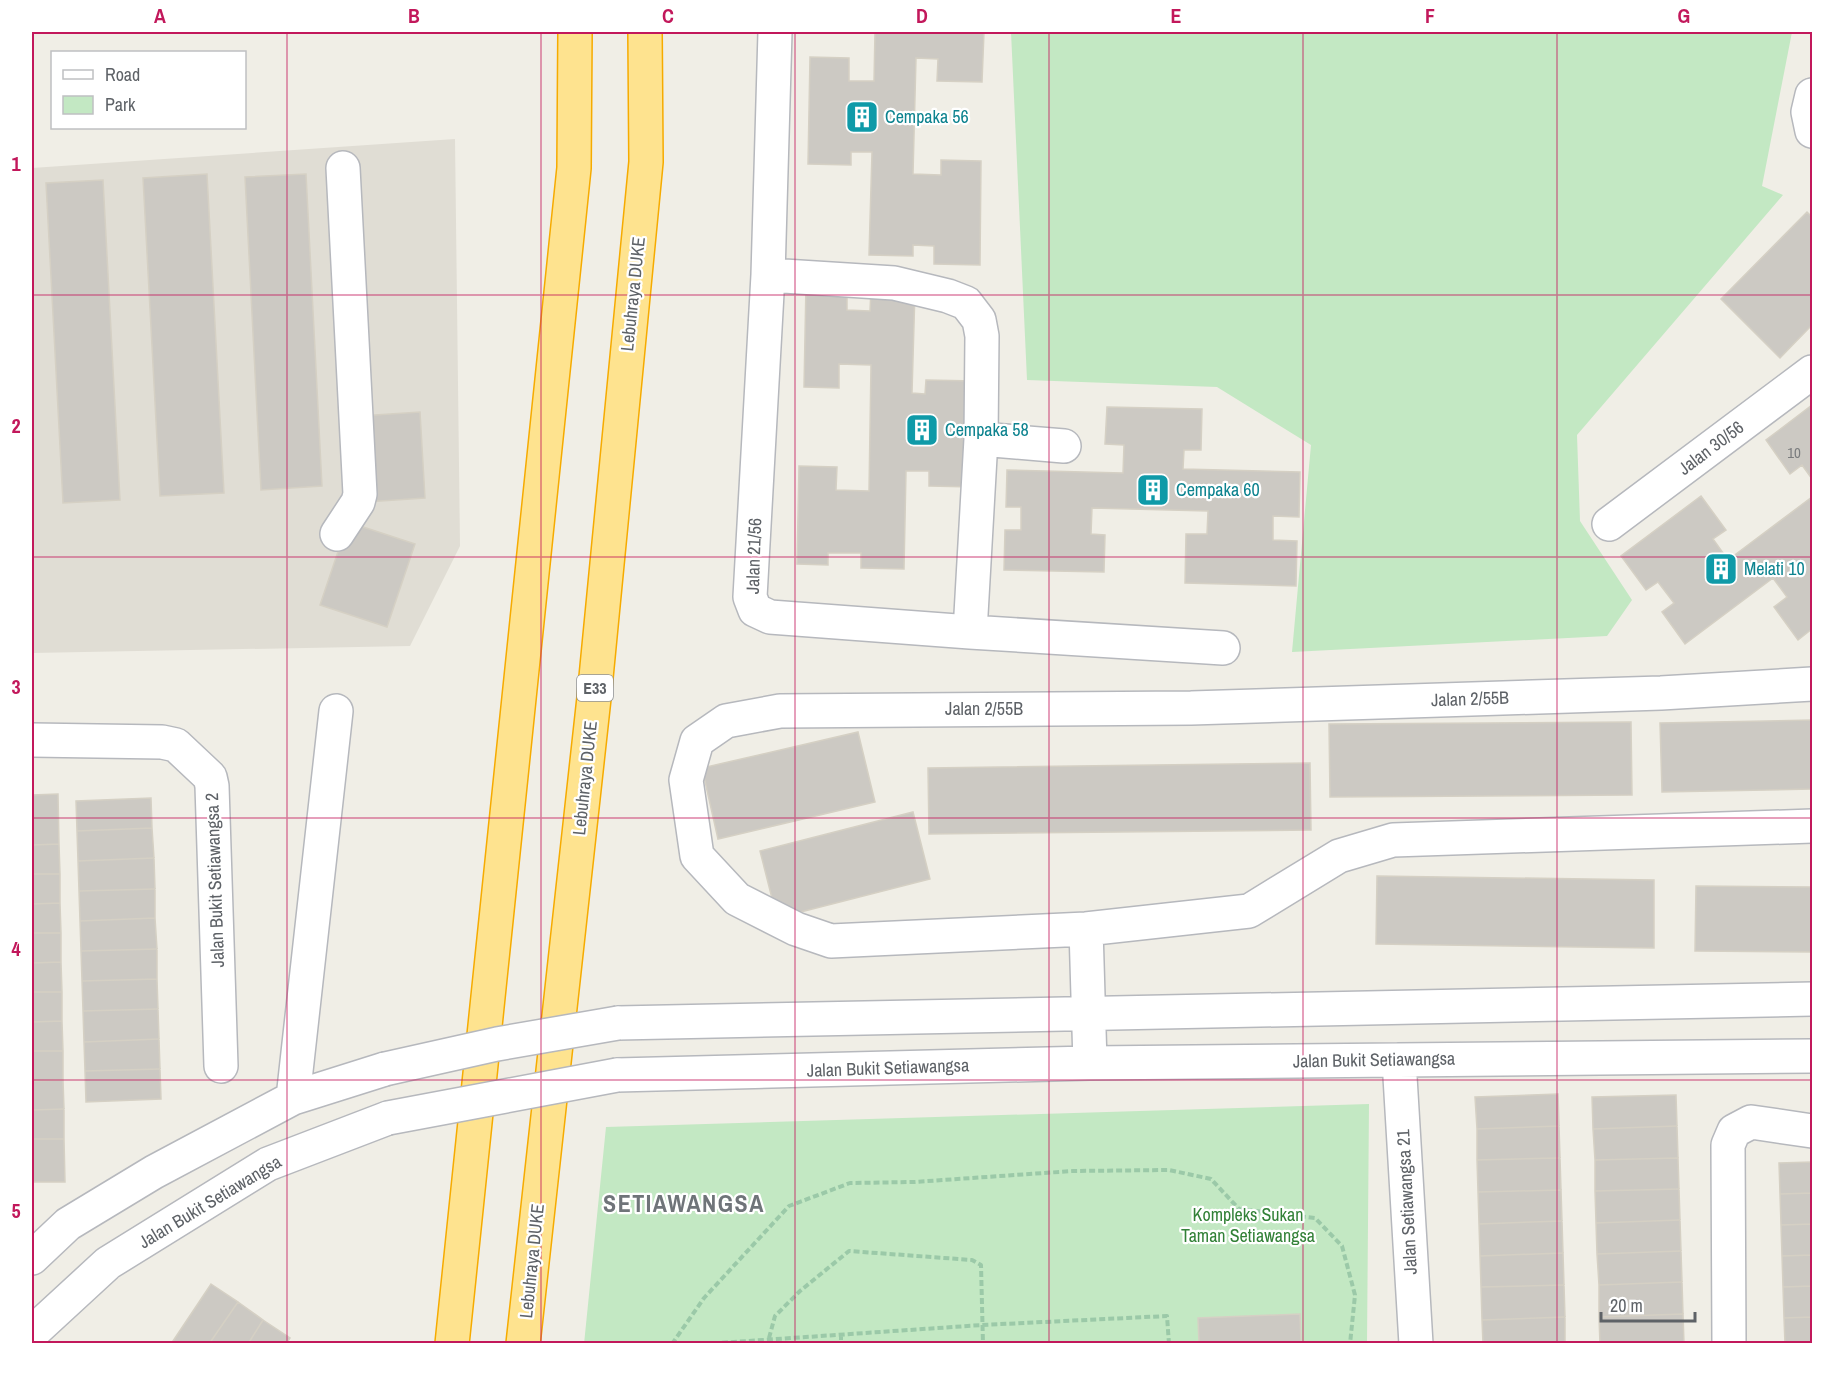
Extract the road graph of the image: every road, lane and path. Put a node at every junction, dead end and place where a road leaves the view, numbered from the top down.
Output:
1 (575, 32) edge
2 (645, 32) edge
3 (775, 32) edge
4 (1812, 95) edge
5 (1812, 131) edge
6 (344, 168) dead end
7 (768, 275) junction
8 (1812, 372) edge
9 (981, 439) junction
10 (1064, 446) dead end
11 (1609, 525) dead end
12 (337, 534) dead end
13 (970, 632) junction
14 (1223, 648) dead end
15 (1812, 684) edge
16 (336, 711) dead end
17 (32, 740) edge
18 (1812, 826) edge
19 (1086, 929) junction
20 (1812, 999) edge
21 (1088, 1014) junction
22 (1812, 1056) edge
23 (1399, 1060) junction
24 (1090, 1063) junction
25 (221, 1066) dead end
26 (293, 1098) junction
27 (1812, 1131) edge
28 (32, 1258) edge
29 (982, 1325) junction
30 (32, 1332) edge
31 (841, 1334) junction
32 (769, 1338) junction
33 (452, 1344) edge
34 (523, 1344) edge
35 (672, 1344) edge
36 (704, 1344) edge
37 (841, 1344) edge
38 (982, 1344) edge
39 (1169, 1344) edge
40 (1350, 1344) edge
41 (1416, 1344) edge
42 (1729, 1344) edge

1 - 33 highway
2 - 34 highway, Lebuhraya DUKE / E33
3 - 7 street, Jalan 21/56
4 - 5 street
6 - 12 street
7 - 9 street
7 - 13 street, Jalan 21/56
8 - 11 street, Jalan 30/56
9 - 10 street
9 - 13 street
13 - 14 street, Jalan 21/56
15 - 19 street, Jalan 2/55B
16 - 26 street
17 - 25 street, Jalan Bukit Setiawangsa 2
18 - 19 street, Jalan 2/55B
19 - 21 street
20 - 21 street
21 - 24 street
21 - 26 street, bridge
22 - 23 street, Jalan Bukit Setiawangsa
23 - 24 street, Jalan Bukit Setiawangsa
23 - 41 street, Jalan Setiawangsa 21
24 - 30 street, Jalan Bukit Setiawangsa, bridge
26 - 28 street
27 - 42 street
29 - 31 path
29 - 32 path
29 - 38 path
29 - 39 path
31 - 32 path
31 - 37 path
32 - 36 path
35 - 40 path

